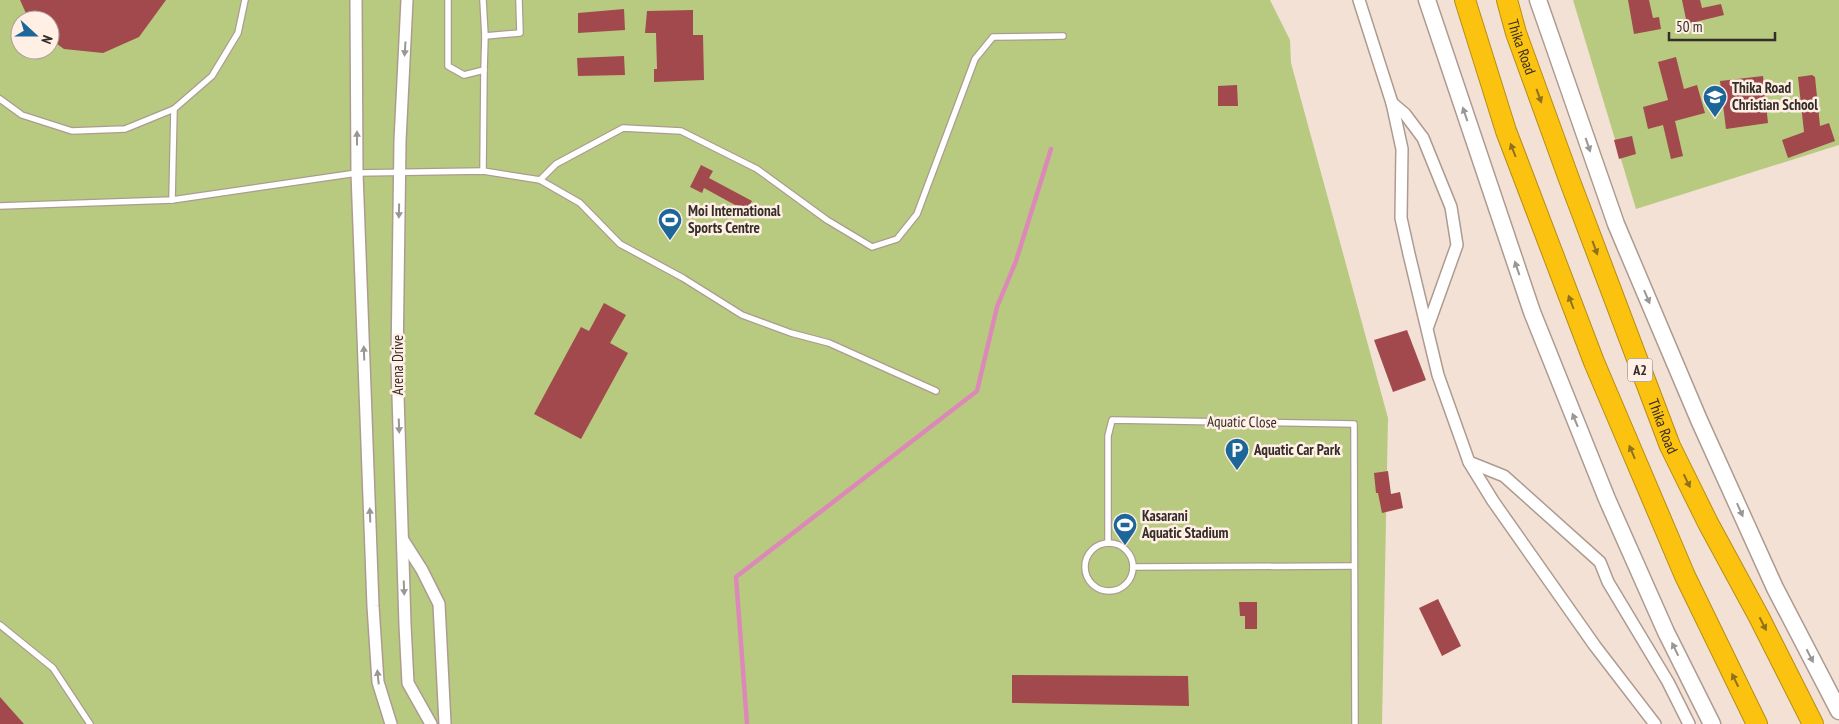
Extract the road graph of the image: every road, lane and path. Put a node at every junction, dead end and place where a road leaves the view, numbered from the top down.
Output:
1 (245, 0) edge
2 (356, 0) edge
3 (408, 0) edge
4 (448, 0) edge
5 (483, 0) edge
6 (519, 0) edge
7 (1359, 0) edge
8 (1427, 0) edge
9 (1465, 0) edge
10 (1506, 0) edge
11 (1538, 0) edge
12 (485, 36) junction
13 (1063, 36) dead end
14 (484, 70) junction
15 (0, 99) edge
16 (1392, 103) junction
17 (174, 109) junction
18 (483, 171) junction
19 (357, 173) junction
20 (400, 174) junction
21 (540, 180) junction
22 (172, 200) junction
23 (0, 206) edge
24 (1428, 326) junction
25 (936, 391) dead end
26 (1469, 462) junction
27 (402, 538) junction
28 (1108, 543) junction
29 (1354, 566) junction
30 (1133, 567) junction
31 (0, 625) edge
32 (1839, 711) edge
33 (90, 724) edge
34 (391, 724) edge
35 (431, 724) edge
36 (445, 724) edge
37 (1355, 724) edge
38 (1655, 724) edge
39 (1689, 724) edge
40 (1712, 724) edge
41 (1756, 724) edge
42 (1813, 724) edge

1 - 17 lane
19 -> 2 street
3 -> 20 street, Arena Drive
4 - 14 lane
5 - 12 lane
6 - 12 lane
7 - 16 street
40 -> 8 main road
41 -> 9 highway
10 -> 42 highway, Thika Road / A2
11 -> 32 main road, Thika Road
12 - 14 lane
13 - 21 lane
14 - 18 lane
15 - 17 lane
16 - 24 street
16 - 24 street
17 - 22 lane
18 - 20 lane
18 - 21 lane
19 - 20 lane
19 - 22 lane
34 -> 19 street
20 -> 27 street, Arena Drive
21 - 25 lane
22 - 23 lane
24 - 26 street
26 - 38 street
26 - 39 street
27 -> 35 street, Arena Drive
27 - 36 street
28 - 29 lane, Aquatic Close
28 - 30 lane
28 - 30 lane
29 - 30 lane
29 - 37 lane, Aquatic Close
31 - 33 lane

